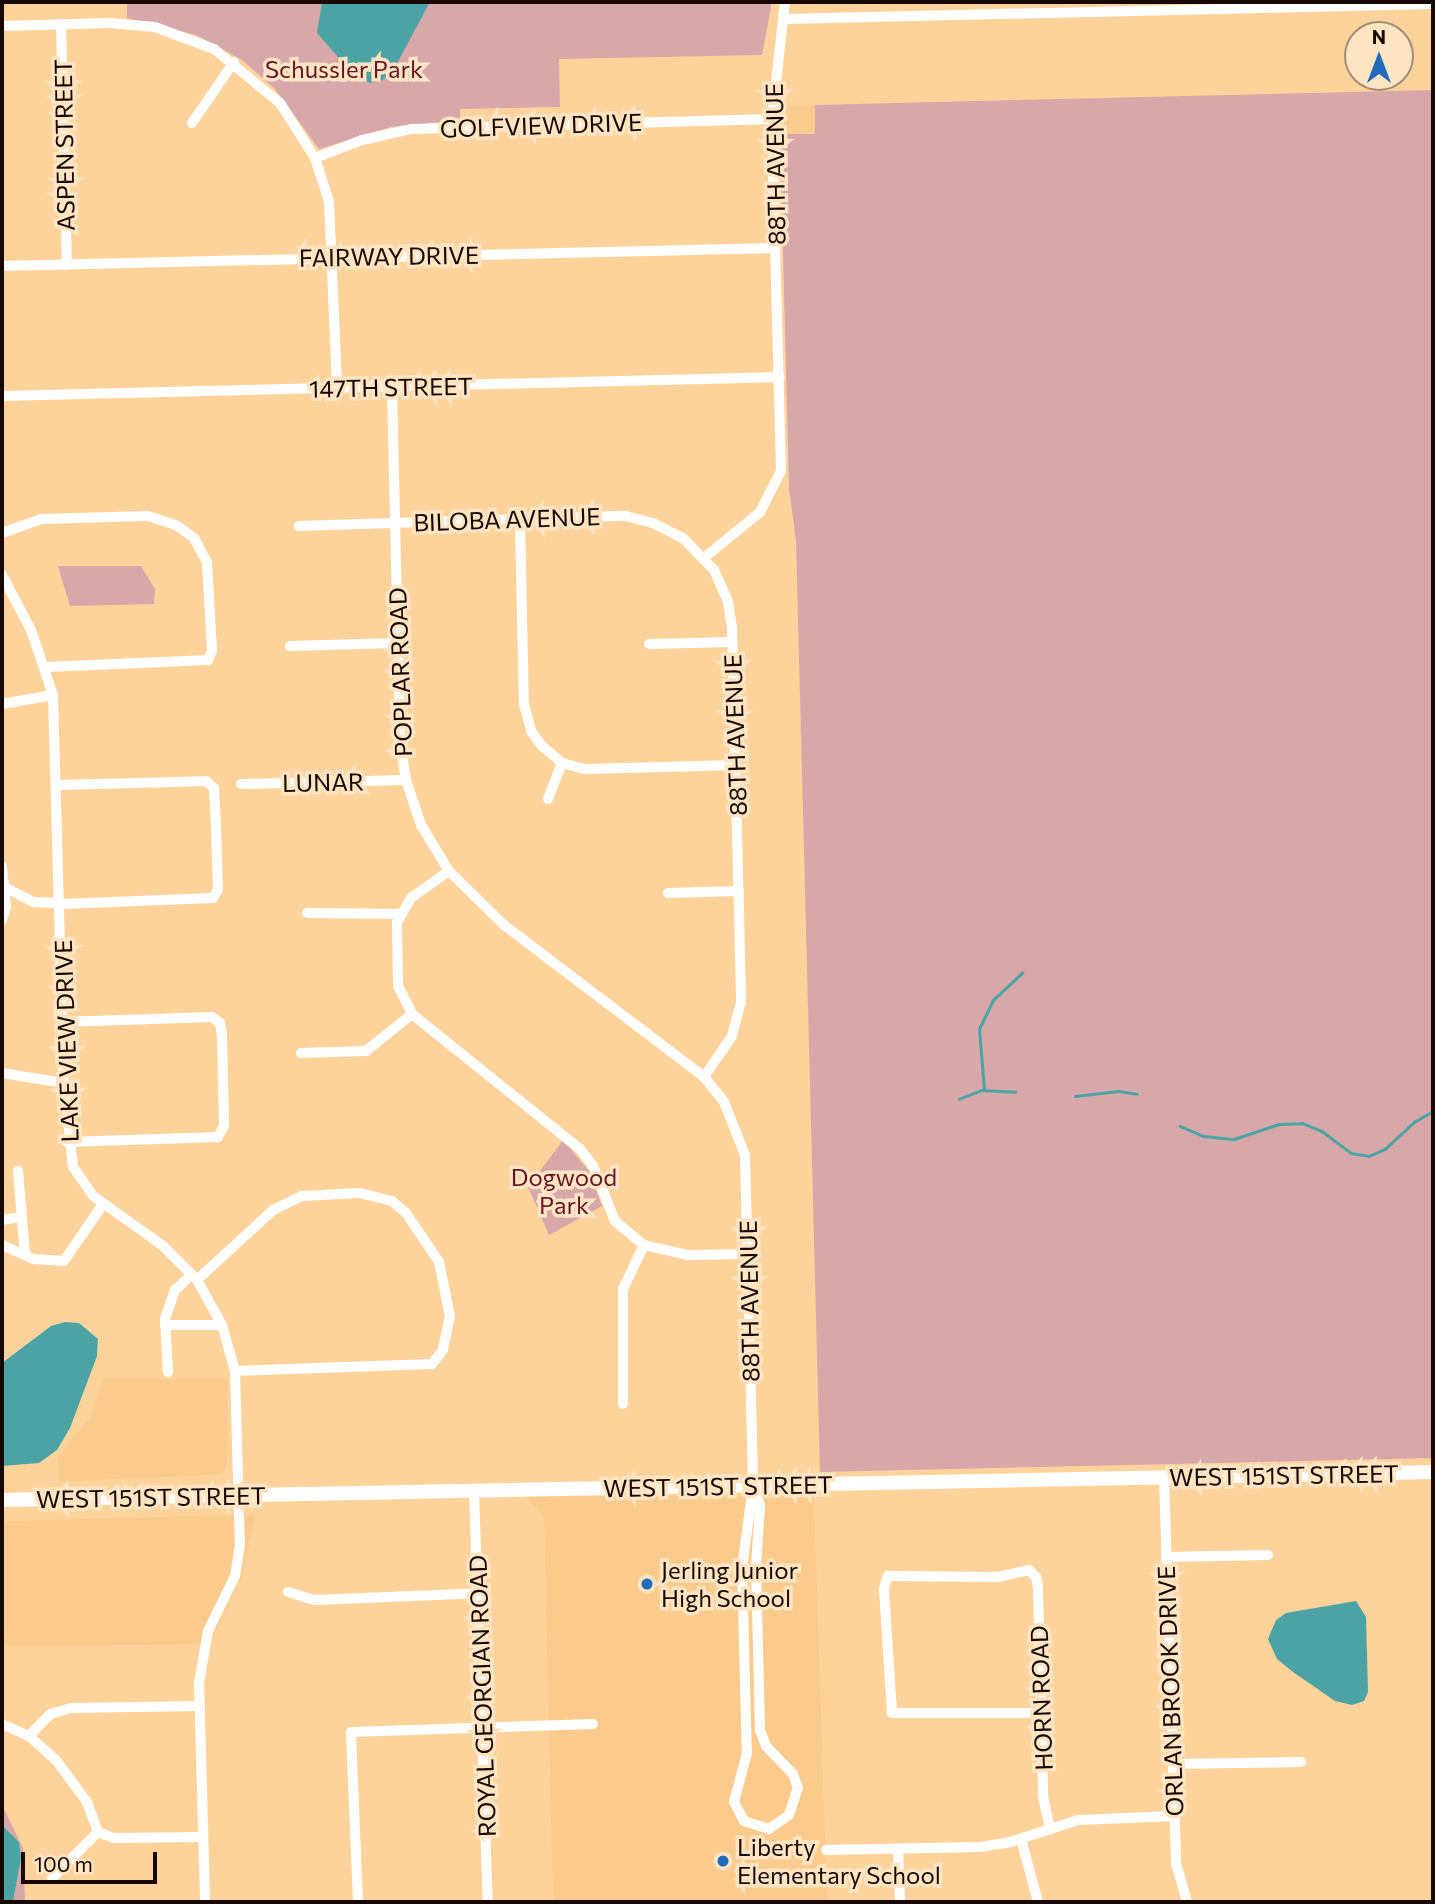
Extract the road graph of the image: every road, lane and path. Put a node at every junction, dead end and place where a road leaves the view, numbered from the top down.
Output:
1 (785, 2) edge
2 (1433, 4) edge
3 (1043, 7) edge
4 (785, 19) junction
5 (61, 24) junction
6 (2, 26) edge
7 (234, 62) junction
8 (772, 119) junction
9 (192, 123) dead end
10 (315, 158) junction
11 (776, 248) junction
12 (335, 257) junction
13 (67, 265) junction
14 (2, 266) edge
15 (780, 377) junction
16 (392, 387) junction
17 (337, 388) junction
18 (2, 397) edge
19 (520, 520) junction
20 (395, 523) junction
21 (299, 526) dead end
22 (2, 533) edge
23 (704, 558) junction
24 (2, 575) edge
25 (732, 642) junction
26 (397, 643) junction
27 (649, 644) dead end
28 (290, 646) dead end
29 (46, 667) junction
30 (53, 695) junction
31 (2, 704) edge
32 (562, 763) junction
33 (735, 765) junction
34 (406, 780) junction
35 (240, 784) dead end
36 (58, 785) junction
37 (548, 799) dead end
38 (2, 866) edge
39 (449, 871) junction
40 (4, 888) edge
41 (739, 891) junction
42 (668, 893) dead end
43 (61, 903) junction
44 (306, 913) dead end
45 (400, 914) junction
46 (2, 920) edge
47 (412, 1014) junction
48 (63, 1022) junction
49 (301, 1053) dead end
50 (2, 1073) edge
51 (704, 1077) junction
52 (64, 1083) junction
53 (67, 1142) junction
54 (18, 1171) dead end
55 (103, 1204) junction
56 (22, 1217) junction
57 (2, 1220) edge
58 (2, 1245) edge
59 (643, 1245) junction
60 (749, 1254) junction
61 (26, 1255) junction
62 (194, 1277) junction
63 (165, 1325) junction
64 (222, 1325) junction
65 (235, 1371) junction
66 (168, 1372) dead end
67 (623, 1404) dead end
68 (1433, 1472) edge
69 (1164, 1478) junction
70 (753, 1486) junction
71 (474, 1490) junction
72 (241, 1495) junction
73 (2, 1500) edge
74 (1268, 1555) dead end
75 (1166, 1557) junction
76 (288, 1592) dead end
77 (479, 1592) junction
78 (200, 1706) junction
79 (1041, 1713) junction
80 (2, 1724) edge
81 (593, 1724) dead end
82 (485, 1729) junction
83 (29, 1736) junction
84 (1301, 1762) dead end
85 (1172, 1764) junction
86 (1175, 1816) junction
87 (1050, 1829) junction
88 (98, 1832) junction
89 (202, 1837) junction
90 (1021, 1839) junction
91 (898, 1849) junction
92 (826, 1850) dead end
93 (52, 1878) dead end
94 (205, 1902) edge
95 (358, 1902) edge
96 (488, 1902) edge
97 (900, 1902) edge
98 (1038, 1902) edge
99 (1187, 1902) edge

1 - 4 street, 88TH AVENUE
2 - 3 street
3 - 4 street
4 - 8 street, 88TH AVENUE
5 - 6 street
5 - 7 street
5 - 13 street, ASPEN STREET
7 - 9 street
7 - 10 street
8 - 10 street, GOLFVIEW DRIVE
8 - 11 street, 88TH AVENUE
10 - 12 street
11 - 12 street, FAIRWAY DRIVE
11 - 15 street, 88TH AVENUE
12 - 13 street, FAIRWAY DRIVE
12 - 17 street
13 - 14 street, FAIRWAY DRIVE
15 - 16 street, 147TH STREET
15 - 23 street, 88TH AVENUE
16 - 17 street, 147TH STREET
16 - 20 street, POPLAR ROAD
17 - 18 street, 147TH STREET
19 - 20 street, BILOBA AVENUE
19 - 23 street, BILOBA AVENUE
19 - 32 street
20 - 21 street, BILOBA AVENUE
20 - 26 street, POPLAR ROAD
22 - 29 street
23 - 25 street, 88TH AVENUE
24 - 29 street, LAKE VIEW DRIVE
25 - 27 street
25 - 33 street, 88TH AVENUE
26 - 28 street
26 - 34 street, POPLAR ROAD
29 - 30 street, LAKE VIEW DRIVE
30 - 31 street
30 - 36 street, LAKE VIEW DRIVE
32 - 33 street
32 - 37 street
33 - 41 street, 88TH AVENUE
34 - 35 street, LUNAR
34 - 39 street, POPLAR ROAD
36 - 43 street, LAKE VIEW DRIVE
36 - 43 street
38 - 40 street
39 - 45 street
39 - 51 street, POPLAR ROAD
40 - 43 street
40 - 46 street
41 - 42 street
41 - 51 street, 88TH AVENUE
43 - 48 street, LAKE VIEW DRIVE
44 - 45 street
45 - 47 street
47 - 49 street
47 - 59 street
48 - 52 street, LAKE VIEW DRIVE
48 - 53 street
50 - 52 street
51 - 60 street, 88TH AVENUE
52 - 53 street, LAKE VIEW DRIVE
53 - 55 street, LAKE VIEW DRIVE
54 - 56 street
55 - 61 street
55 - 62 street, LAKE VIEW DRIVE
56 - 57 street
56 - 61 street
58 - 61 street
59 - 60 street
59 - 67 street
60 - 70 street, 88TH AVENUE
62 - 63 street
62 - 64 street, LAKE VIEW DRIVE
62 - 65 street
63 - 64 street
63 - 66 street
64 - 65 street, LAKE VIEW DRIVE
65 - 72 street, LAKE VIEW DRIVE
68 - 69 street, WEST 151ST STREET
69 - 70 street, WEST 151ST STREET
69 - 75 street, ORLAN BROOK DRIVE
70 - 70 street, 88TH AVENUE
70 - 71 street, WEST 151ST STREET
71 - 72 street, WEST 151ST STREET
71 - 77 street, ROYAL GEORGIAN ROAD
72 - 73 street, WEST 151ST STREET
72 - 78 street, LAKE VIEW DRIVE
74 - 75 street
75 - 85 street, ORLAN BROOK DRIVE
76 - 77 street
77 - 82 street, ROYAL GEORGIAN ROAD
78 - 83 street
78 - 89 street, LAKE VIEW DRIVE
79 - 79 street, HORN ROAD
79 - 87 street, HORN ROAD
80 - 83 street
81 - 82 street
82 - 95 street
82 - 96 street, ROYAL GEORGIAN ROAD
83 - 88 street
84 - 85 street
85 - 86 street, ORLAN BROOK DRIVE
86 - 87 street
86 - 99 street, ORLAN BROOK DRIVE
87 - 90 street
88 - 89 street
88 - 93 street
89 - 94 street, LAKE VIEW DRIVE
90 - 91 street
90 - 98 street
91 - 92 street
91 - 97 street

